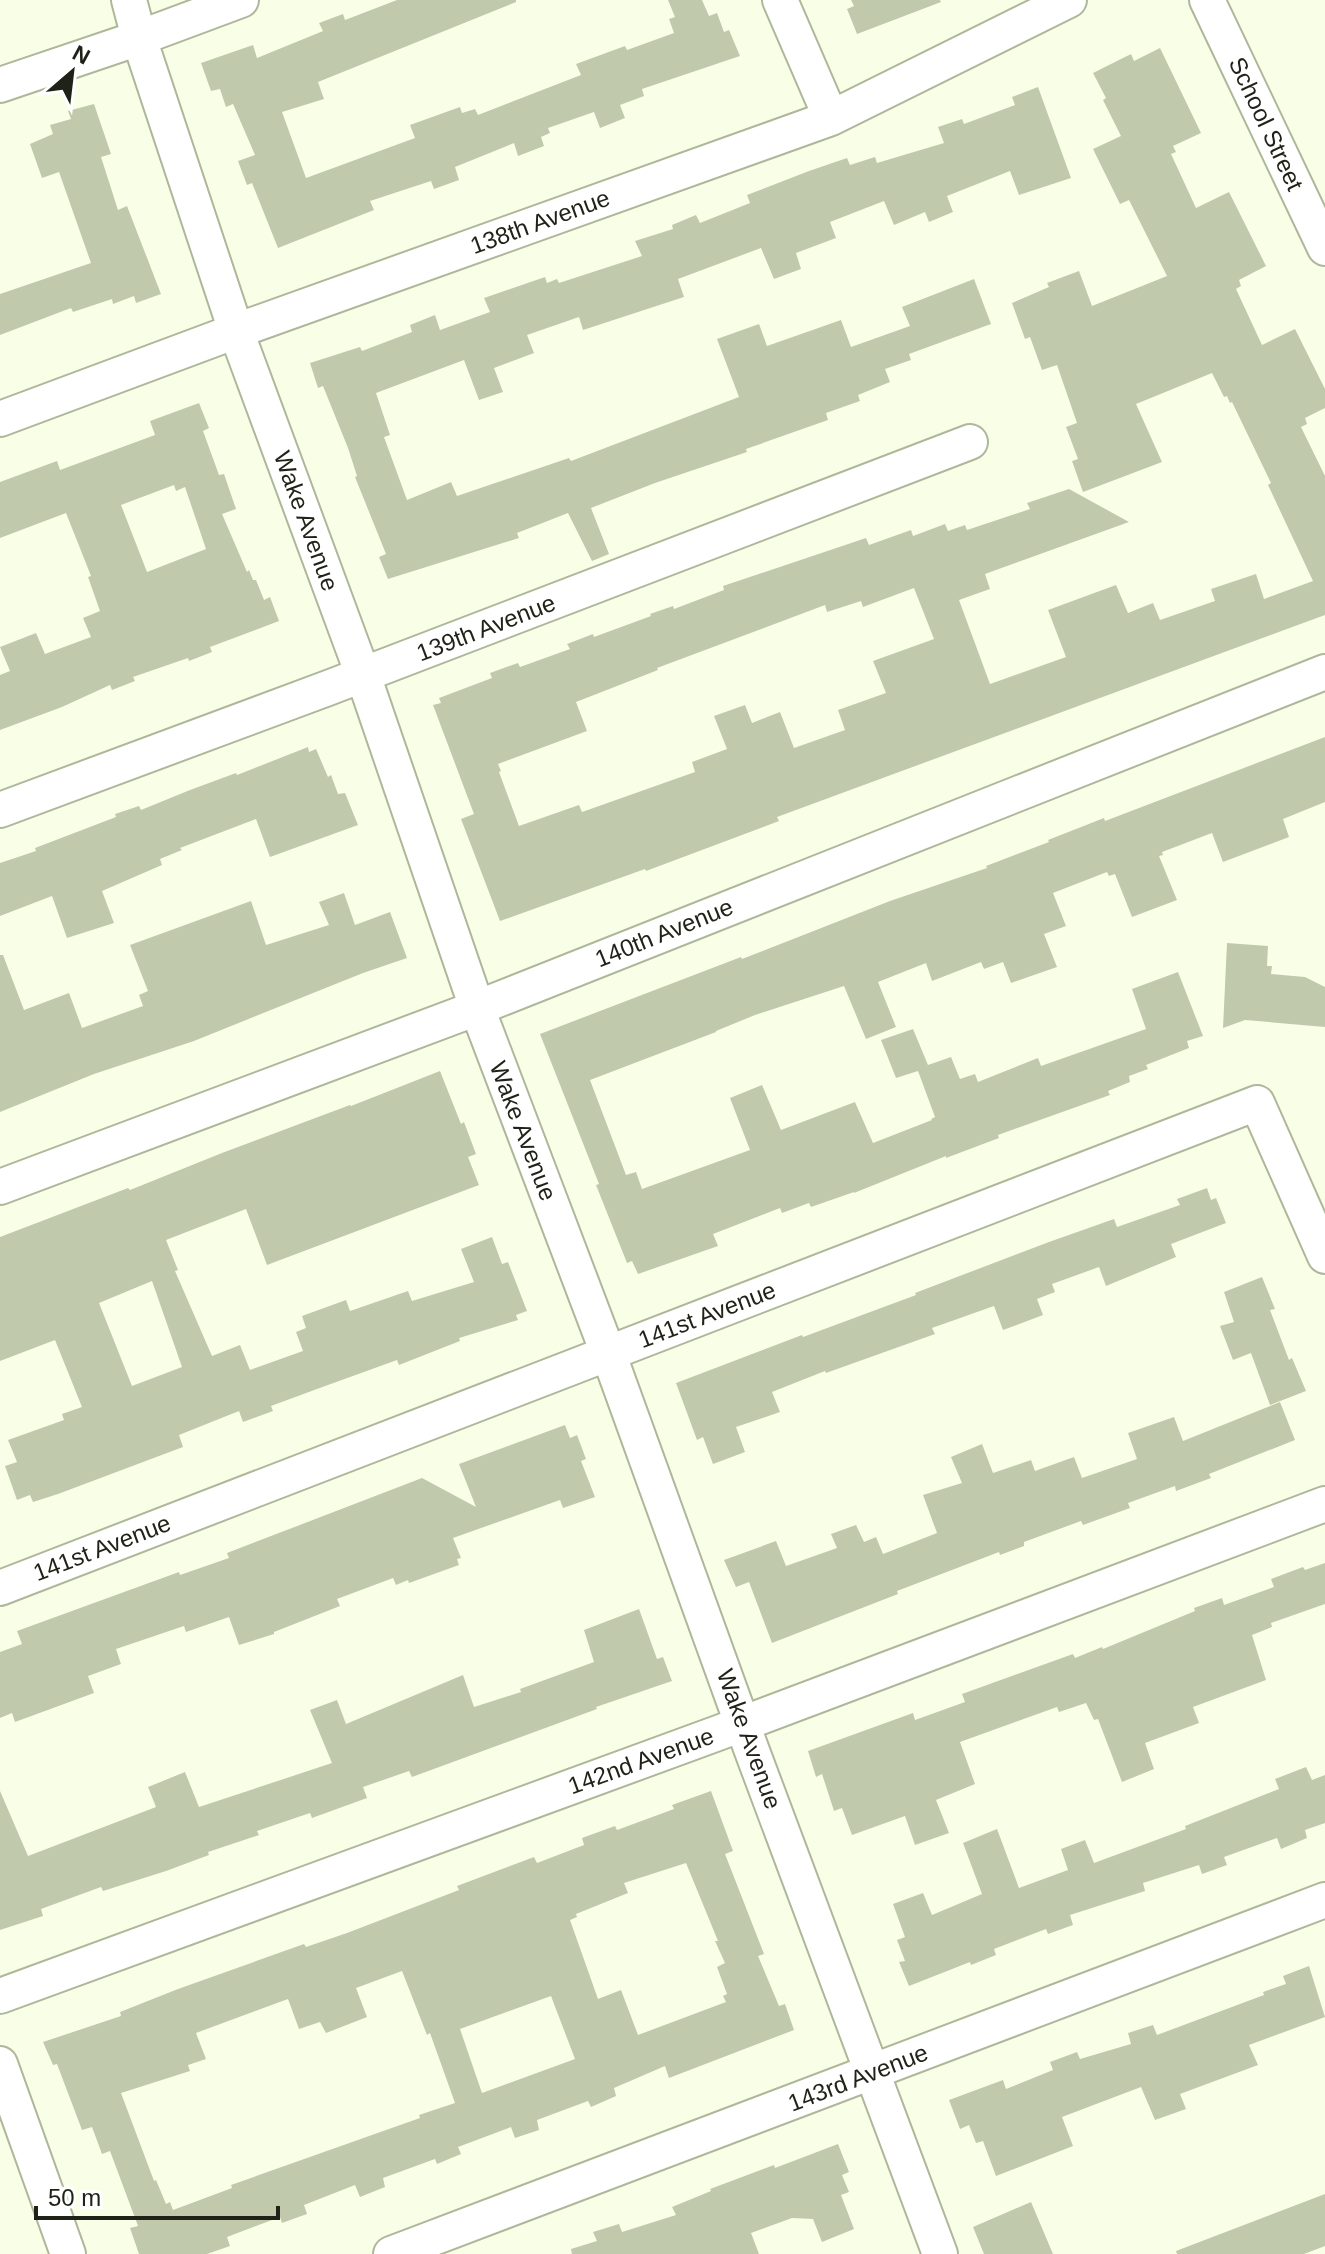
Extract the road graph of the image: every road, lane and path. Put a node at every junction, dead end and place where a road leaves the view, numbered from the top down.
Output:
1 (129, 0) edge
2 (241, 0) edge
3 (780, 0) edge
4 (1069, 0) edge
5 (1207, 0) edge
6 (139, 38) junction
7 (0, 85) edge
8 (831, 118) junction
9 (1325, 248) edge
10 (236, 331) junction
11 (0, 419) edge
12 (970, 442) dead end
13 (1325, 672) edge
14 (363, 675) junction
15 (0, 810) edge
16 (477, 1008) junction
17 (0, 1187) edge
18 (1325, 1256) edge
19 (608, 1354) junction
20 (1325, 1504) edge
21 (0, 1588) edge
22 (743, 1723) junction
23 (1325, 1900) edge
24 (0, 1996) edge
25 (0, 2064) edge
26 (872, 2073) junction
27 (68, 2254) edge
28 (391, 2254) edge
29 (940, 2254) edge

1 - 6 street, Wake Avenue
2 - 6 street
3 - 8 street
4 - 8 street, 138th Avenue
5 - 9 street, School Street
6 - 7 street
6 - 10 street, Wake Avenue
8 - 10 street, 138th Avenue
10 - 11 street, 138th Avenue
10 - 14 street, Wake Avenue
12 - 14 street, 139th Avenue
13 - 16 street, 140th Avenue
14 - 15 street, 139th Avenue
14 - 16 street, Wake Avenue
16 - 17 street, 140th Avenue
16 - 19 street, Wake Avenue
18 - 19 street, 141st Avenue
19 - 21 street, 141st Avenue
19 - 22 street, Wake Avenue
20 - 22 street, 142nd Avenue
22 - 24 street, 142nd Avenue
22 - 26 street, Wake Avenue
23 - 26 street, 143rd Avenue
25 - 27 street
26 - 28 street, 143rd Avenue
26 - 29 street, Wake Avenue

